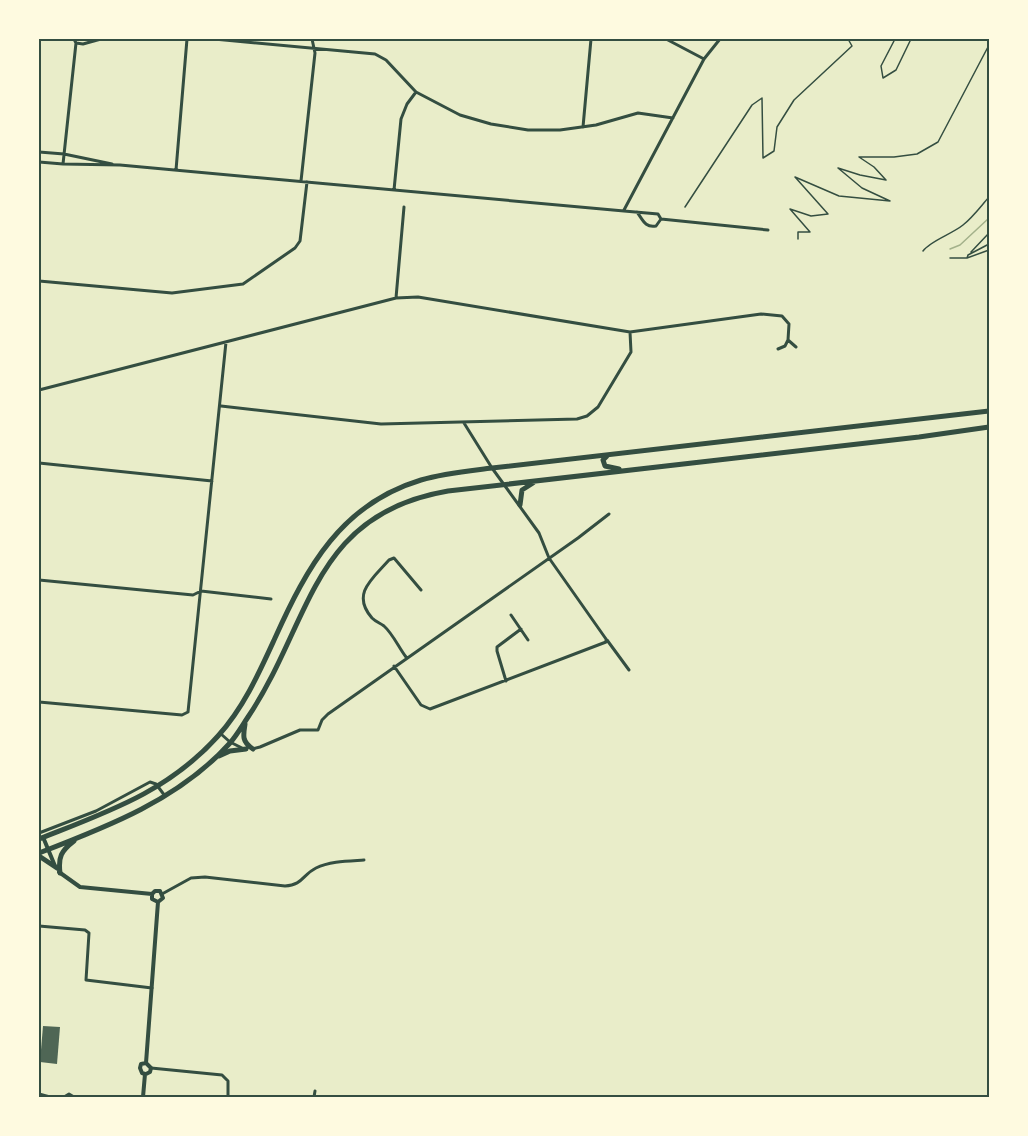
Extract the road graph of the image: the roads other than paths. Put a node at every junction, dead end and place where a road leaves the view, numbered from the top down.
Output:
1 (101, 39) edge
2 (187, 39) edge
3 (214, 39) edge
4 (312, 39) edge
5 (591, 39) edge
6 (666, 39) edge
7 (720, 39) edge
8 (75, 41) edge
9 (314, 48) junction
10 (704, 58) junction
11 (416, 92) junction
12 (673, 118) junction
13 (583, 127) junction
14 (39, 152) edge
15 (64, 154) junction
16 (39, 162) edge
17 (63, 164) junction
18 (120, 165) junction
19 (176, 170) junction
20 (301, 182) junction
21 (307, 182) junction
22 (394, 190) junction
23 (404, 207) dead end
24 (624, 211) junction
25 (637, 212) junction
26 (661, 219) junction
27 (768, 230) dead end
28 (39, 281) edge
29 (396, 298) junction
30 (630, 332) junction
31 (788, 340) junction
32 (226, 342) junction
33 (796, 347) dead end
34 (778, 349) dead end
35 (39, 390) edge
36 (220, 406) junction
37 (989, 411) edge
38 (464, 423) junction
39 (989, 427) edge
40 (608, 456) junction
41 (39, 463) edge
42 (492, 468) junction
43 (632, 469) junction
44 (552, 478) junction
45 (212, 481) junction
46 (505, 484) junction
47 (520, 505) junction
48 (609, 514) dead end
49 (549, 558) junction
50 (39, 580) edge
51 (421, 590) dead end
52 (201, 591) junction
53 (271, 599) dead end
54 (511, 615) dead end
55 (520, 629) junction
56 (606, 639) junction
57 (528, 640) dead end
58 (406, 657) junction
59 (394, 666) junction
60 (629, 670) dead end
61 (506, 681) junction
62 (39, 702) edge
63 (246, 720) junction
64 (220, 734) junction
65 (230, 742) junction
66 (249, 749) junction
67 (212, 760) junction
68 (159, 787) junction
69 (165, 796) junction
70 (40, 836) edge
71 (80, 836) junction
72 (48, 850) junction
73 (39, 854) edge
74 (363, 860) dead end
75 (58, 871) junction
76 (152, 894) junction
77 (162, 894) junction
78 (158, 902) junction
79 (39, 926) edge
80 (152, 988) junction
81 (146, 1063) junction
82 (151, 1068) junction
83 (146, 1074) junction
84 (315, 1091) dead end
85 (39, 1094) edge
86 (50, 1097) edge
87 (64, 1097) edge
88 (74, 1097) edge
89 (143, 1097) edge
90 (228, 1097) edge
91 (314, 1097) edge

1 - 8 street
2 - 19 street
3 - 9 street
4 - 9 street
5 - 13 street
6 - 10 street
7 - 10 street
8 - 15 street
9 - 11 street
9 - 20 street
10 - 12 street
11 - 13 street
11 - 22 street
12 - 13 street
12 - 24 street
14 - 15 street
15 - 17 street
15 - 18 street
16 - 17 street
17 - 18 street
18 - 19 street
19 - 20 street
20 - 21 street
21 - 22 street
21 - 28 street
22 - 24 street
23 - 29 street
24 - 25 street
25 - 26 street
25 - 26 street
26 - 27 street
29 - 30 street
29 - 32 street
30 - 31 street
30 - 38 street
31 - 33 street
31 - 34 street
32 - 35 street
32 - 36 street
36 - 38 street
36 - 45 street
37 - 40 main road
38 - 42 street
39 - 43 main road
40 - 42 main road
40 - 43 main road
41 - 45 street
42 - 46 street
42 - 64 main road
43 - 44 main road
44 - 46 main road
44 - 47 main road
45 - 52 street
46 - 47 street
46 - 63 main road
47 - 49 street
48 - 49 street
49 - 56 street
49 - 58 street
50 - 52 street
51 - 58 street
52 - 53 street
52 - 62 street
54 - 55 street
55 - 57 street
55 - 61 street
56 - 60 street
56 - 61 street
58 - 59 street
59 - 61 street
59 - 66 street
63 - 65 main road
63 - 66 main road
64 - 65 street
64 - 68 main road
65 - 66 street
65 - 67 main road
66 - 67 main road
67 - 69 main road
68 - 69 street
68 - 70 main road
68 - 70 street
69 - 71 main road
70 - 72 street
71 - 72 main road
71 - 75 main road
72 - 73 main road
72 - 75 street
73 - 75 main road
74 - 77 street
75 - 76 street
76 - 77 street
76 - 78 street
77 - 78 street
78 - 80 street
79 - 80 street
80 - 81 street
81 - 82 street
81 - 83 street
82 - 83 street
82 - 90 street
83 - 89 street
84 - 91 street
85 - 86 street
87 - 88 street

